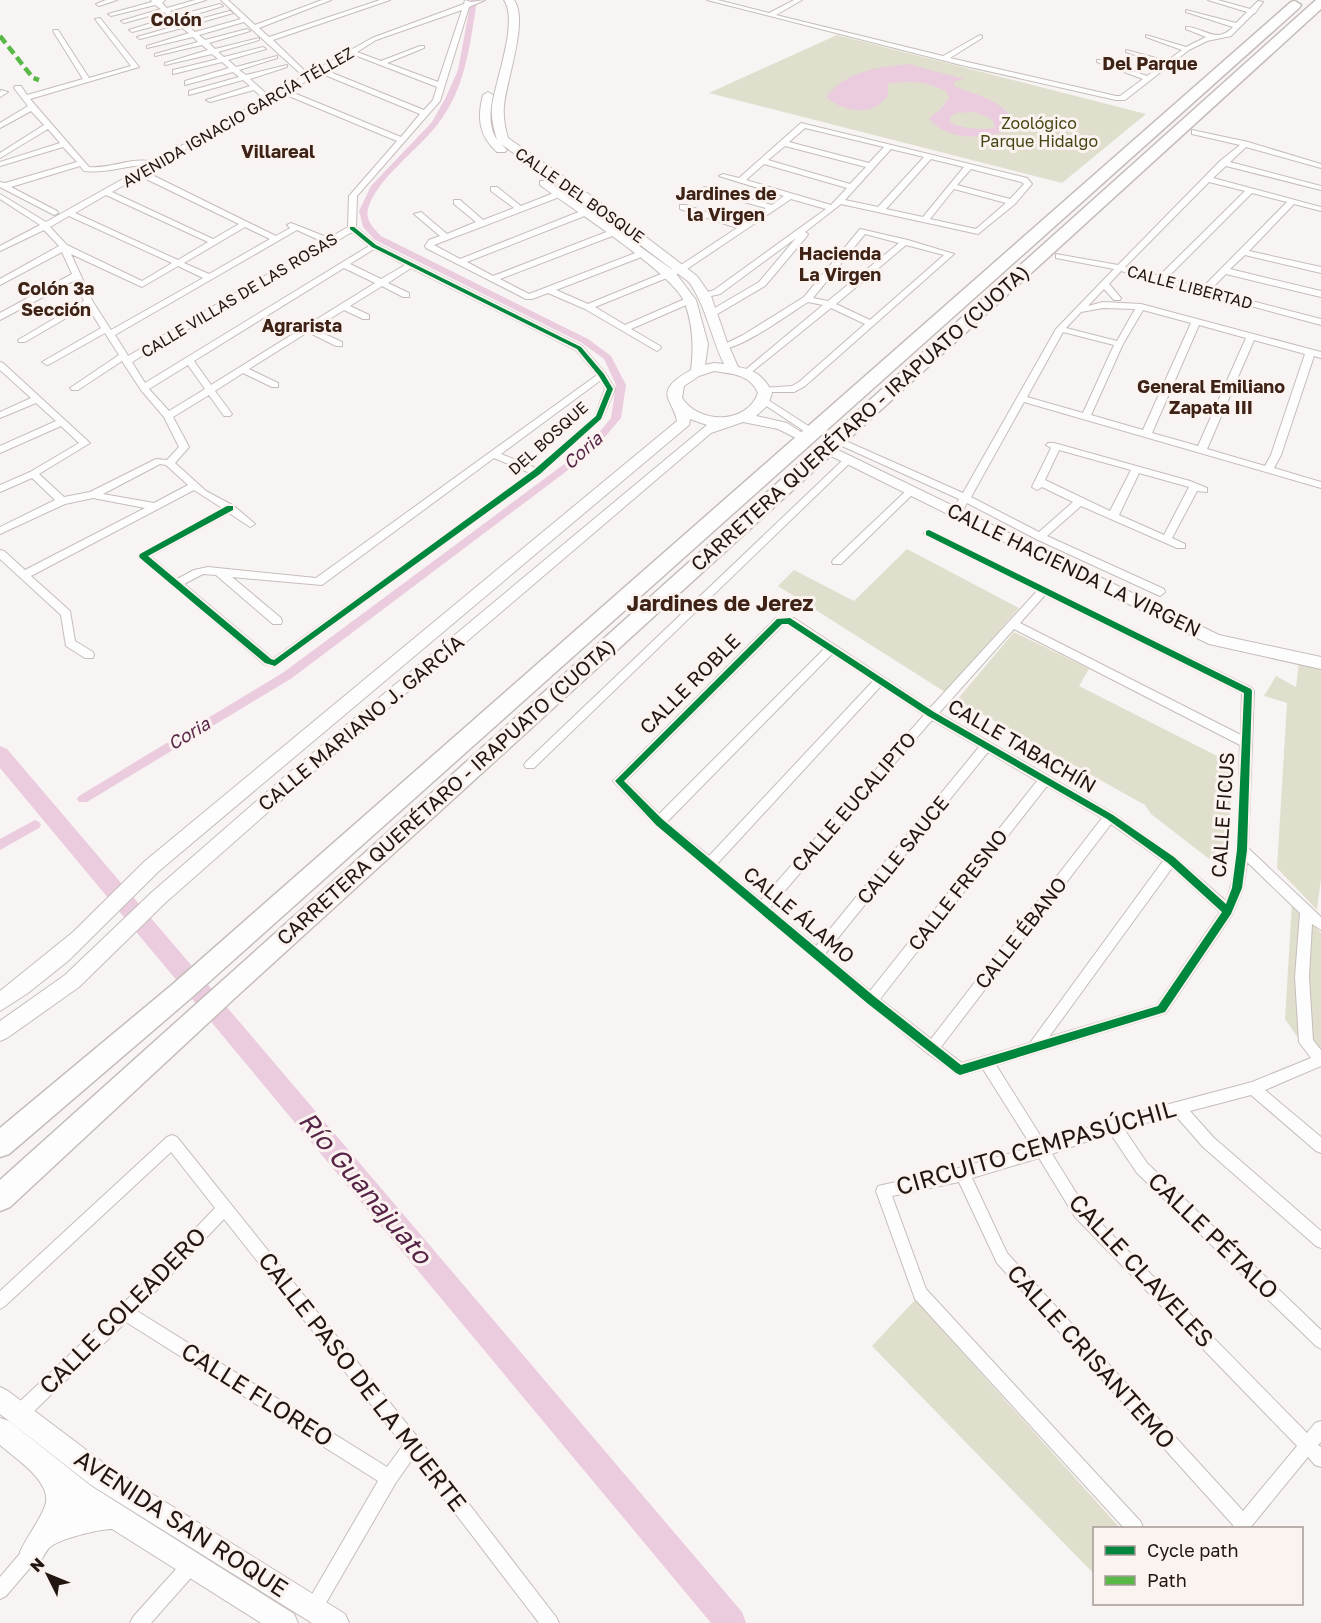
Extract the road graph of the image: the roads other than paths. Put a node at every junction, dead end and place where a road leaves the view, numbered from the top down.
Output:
1 (113, 0) edge
2 (166, 0) edge
3 (203, 0) edge
4 (328, 0) edge
5 (387, 0) edge
6 (482, 0) edge
7 (509, 0) edge
8 (710, 0) edge
9 (799, 0) edge
10 (1211, 0) edge
11 (1301, 0) edge
12 (155, 1) edge
13 (470, 2) edge
14 (1260, 2) dead end
15 (1321, 2) edge
16 (222, 3) edge
17 (99, 4) dead end
18 (166, 10) junction
19 (1188, 11) dead end
20 (1252, 11) junction
21 (230, 13) dead end
22 (111, 14) dead end
23 (770, 15) junction
24 (175, 18) junction
25 (98, 19) dead end
26 (247, 19) junction
27 (124, 21) dead end
28 (184, 26) junction
29 (1238, 26) junction
30 (255, 27) junction
31 (1188, 28) dead end
32 (132, 30) dead end
33 (56, 31) dead end
34 (247, 31) dead end
35 (194, 34) junction
36 (1148, 36) dead end
37 (140, 37) dead end
38 (980, 37) dead end
39 (1213, 37) junction
40 (257, 39) dead end
41 (269, 39) junction
42 (203, 42) junction
43 (149, 47) dead end
44 (422, 47) dead end
45 (263, 49) dead end
46 (1187, 49) junction
47 (214, 51) junction
48 (1128, 51) dead end
49 (352, 52) junction
50 (157, 55) dead end
51 (275, 57) dead end
52 (945, 58) junction
53 (224, 60) junction
54 (1099, 61) dead end
55 (381, 63) junction
56 (1168, 63) junction
57 (167, 64) dead end
58 (285, 66) dead end
59 (234, 69) junction
60 (319, 70) junction
61 (176, 72) dead end
62 (304, 73) junction
63 (245, 78) junction
64 (1148, 78) junction
65 (39, 80) dead end
66 (88, 81) junction
67 (188, 83) dead end
68 (442, 86) junction
69 (256, 87) junction
70 (18, 88) dead end
71 (280, 89) junction
72 (46, 90) junction
73 (192, 93) dead end
74 (25, 97) junction
75 (267, 97) junction
76 (210, 100) dead end
77 (32, 107) junction
78 (426, 114) junction
79 (49, 125) junction
80 (0, 126) edge
81 (217, 126) junction
82 (1194, 132) dead end
83 (402, 140) junction
84 (783, 143) junction
85 (64, 144) junction
86 (1245, 144) junction
87 (889, 146) junction
88 (0, 156) edge
89 (930, 156) junction
90 (762, 161) junction
91 (81, 163) junction
92 (146, 163) junction
93 (1223, 163) junction
94 (0, 164) edge
95 (871, 166) junction
96 (969, 166) junction
97 (1321, 166) edge
98 (141, 173) junction
99 (723, 176) dead end
100 (1207, 179) junction
101 (740, 181) junction
102 (2, 185) edge
103 (954, 186) junction
104 (852, 187) junction
105 (1321, 188) edge
106 (494, 189) dead end
107 (707, 189) dead end
108 (1250, 191) junction
109 (106, 192) junction
110 (559, 194) junction
111 (0, 196) edge
112 (790, 196) junction
113 (840, 201) junction
114 (457, 202) dead end
115 (1012, 202) junction
116 (1292, 202) junction
117 (683, 207) dead end
118 (774, 208) junction
119 (832, 208) junction
120 (520, 209) junction
121 (881, 209) junction
122 (1321, 209) edge
123 (54, 213) junction
124 (69, 213) junction
125 (584, 213) junction
126 (418, 214) dead end
127 (817, 219) junction
128 (926, 219) junction
129 (482, 222) junction
130 (43, 223) junction
131 (246, 223) junction
132 (352, 228) junction
133 (744, 228) junction
134 (612, 233) junction
135 (446, 237) junction
136 (276, 239) junction
137 (214, 242) junction
138 (329, 242) junction
139 (905, 242) junction
140 (0, 244) edge
141 (374, 246) junction
142 (63, 247) junction
143 (1244, 252) junction
144 (641, 254) junction
145 (1059, 256) dead end
146 (459, 262) junction
147 (178, 263) junction
148 (345, 265) junction
149 (410, 265) junction
150 (1119, 268) junction
151 (1321, 270) edge
152 (1226, 271) junction
153 (676, 272) junction
154 (75, 276) junction
155 (211, 278) junction
156 (492, 279) junction
157 (1160, 280) junction
158 (0, 282) edge
159 (382, 283) junction
160 (1105, 284) junction
161 (549, 290) junction
162 (1204, 291) junction
163 (1096, 294) junction
164 (1321, 294) edge
165 (406, 295) dead end
166 (705, 296) junction
167 (1118, 298) junction
168 (807, 299) junction
169 (690, 300) junction
170 (89, 302) junction
171 (829, 304) junction
172 (344, 307) junction
173 (1141, 307) junction
174 (588, 308) junction
175 (1076, 312) junction
176 (711, 314) junction
177 (0, 317) edge
178 (366, 317) dead end
179 (1195, 322) junction
180 (1321, 322) edge
181 (872, 324) junction
182 (625, 328) junction
183 (1060, 328) junction
184 (308, 329) junction
185 (108, 332) junction
186 (1251, 337) junction
187 (22, 340) dead end
188 (339, 344) dead end
189 (1119, 344) junction
190 (723, 347) junction
191 (657, 348) dead end
192 (1310, 353) junction
193 (1321, 356) edge
194 (125, 359) junction
195 (189, 360) junction
196 (47, 362) dead end
197 (0, 365) edge
198 (732, 368) junction
199 (242, 369) junction
200 (698, 370) junction
201 (748, 372) junction
202 (11, 375) junction
203 (602, 375) junction
204 (0, 379) edge
205 (275, 386) dead end
206 (75, 388) dead end
207 (144, 388) junction
208 (208, 390) junction
209 (765, 396) junction
210 (1021, 398) junction
211 (37, 399) junction
212 (681, 407) junction
213 (227, 414) dead end
214 (0, 415) edge
215 (168, 416) junction
216 (1086, 416) junction
217 (744, 418) junction
218 (727, 421) junction
219 (63, 422) junction
220 (803, 432) joint
221 (1147, 433) junction
222 (0, 450) edge
223 (1201, 451) junction
224 (843, 452) junction
225 (493, 454) junction
226 (164, 462) junction
227 (1136, 470) junction
228 (1268, 470) junction
229 (537, 472) junction
230 (33, 474) junction
231 (1321, 484) edge
232 (194, 486) junction
233 (0, 489) edge
234 (912, 490) junction
235 (93, 495) junction
236 (62, 501) junction
237 (1082, 503) junction
238 (961, 505) junction
239 (154, 506) junction
240 (230, 508) junction
241 (1113, 516) junction
242 (250, 524) dead end
243 (0, 531) edge
244 (929, 533) dead end
245 (1044, 538) junction
246 (1167, 539) junction
247 (1181, 546) dead end
248 (0, 553) edge
249 (837, 562) dead end
250 (220, 572) junction
251 (25, 575) junction
252 (176, 584) junction
253 (1044, 590) junction
254 (1160, 592) dead end
255 (277, 621) dead end
256 (790, 621) joint
257 (1013, 624) junction
258 (830, 649) junction
259 (89, 655) dead end
260 (1321, 663) edge
261 (880, 680) junction
262 (931, 714) junction
263 (1246, 743) junction
264 (987, 746) junction
265 (530, 765) dead end
266 (619, 781) joint
267 (1044, 781) junction
268 (1110, 817) junction
269 (659, 822) junction
270 (1242, 850) junction
271 (1171, 860) junction
272 (710, 863) junction
273 (762, 908) junction
274 (1228, 911) junction
275 (1306, 911) junction
276 (1321, 925) edge
277 (818, 953) junction
278 (871, 1000) junction
279 (0, 1002) edge
280 (0, 1032) edge
281 (1035, 1047) junction
282 (932, 1049) junction
283 (1321, 1060) edge
284 (987, 1063) junction
285 (960, 1070) joint
286 (1253, 1088) junction
287 (1178, 1108) junction
288 (1113, 1125) junction
289 (0, 1145) edge
290 (1321, 1146) edge
291 (1041, 1151) junction
292 (963, 1174) junction
293 (0, 1198) edge
294 (225, 1208) junction
295 (1321, 1241) edge
296 (0, 1300) edge
297 (125, 1312) junction
298 (1321, 1341) edge
299 (0, 1399) edge
300 (20, 1413) junction
301 (1321, 1429) edge
302 (0, 1431) edge
303 (413, 1444) junction
304 (1307, 1445) junction
305 (1321, 1459) edge
306 (42, 1464) junction
307 (99, 1476) junction
308 (388, 1478) junction
309 (82, 1495) junction
310 (115, 1516) junction
311 (1241, 1526) edge
312 (1134, 1527) edge
313 (39, 1544) junction
314 (191, 1564) junction
315 (0, 1590) edge
316 (313, 1609) junction
317 (139, 1623) edge
318 (285, 1623) edge
319 (336, 1623) edge
320 (550, 1623) edge

1 - 17 street
2 - 12 street
3 - 18 street
4 - 30 street
5 - 41 street
6 - 13 street, AVENIDA IGNACIO GARCÍA TÉLLEZ
7 - 110 street, CALLE DEL BOSQUE
7 - 153 street, CALLE DEL BOSQUE
8 - 23 street
9 - 23 street
10 - 20 street
11 - 289 highway, CARRETERA QUERÉTARO - IRAPUATO (CUOTA)
12 - 18 street
12 - 22 street
13 - 49 street, AVENIDA IGNACIO GARCÍA TÉLLEZ
13 - 62 street, AVENIDA IGNACIO GARCÍA TÉLLEZ
13 - 68 street
14 - 20 street
15 - 293 highway, CARRETERA QUERÉTARO - IRAPUATO (CUOTA)
16 - 24 street
16 - 26 street
18 - 24 street
18 - 27 street
19 - 29 street
20 - 29 street
21 - 28 street
23 - 52 street
24 - 28 street
24 - 32 street
25 - 66 street
26 - 30 street
26 - 35 street
28 - 35 street
28 - 37 street
29 - 39 street
30 - 41 street
31 - 39 street
33 - 66 street
34 - 42 street
35 - 42 street
35 - 43 street
36 - 46 street
38 - 52 street
39 - 46 street
40 - 47 street
41 - 62 street
42 - 47 street
42 - 50 street
44 - 55 street
45 - 53 street
46 - 56 street
47 - 53 street
47 - 57 street
48 - 56 street
49 - 55 street
49 - 60 street, AVENIDA IGNACIO GARCÍA TÉLLEZ
51 - 59 street
52 - 64 street
53 - 59 street
53 - 61 street
54 - 64 street
55 - 68 street
56 - 64 street
58 - 63 street
59 - 63 street
59 - 67 street
60 - 71 street, AVENIDA IGNACIO GARCÍA TÉLLEZ
60 - 78 street
62 - 71 street, AVENIDA IGNACIO GARCÍA TÉLLEZ
63 - 69 street
63 - 73 street
65 - 72 street
66 - 72 street
68 - 78 street
69 - 75 street
69 - 76 street
70 - 74 street
71 - 75 street, AVENIDA IGNACIO GARCÍA TÉLLEZ
71 - 83 street
72 - 74 street
74 - 77 street
75 - 81 street, AVENIDA IGNACIO GARCÍA TÉLLEZ
77 - 79 street
77 - 80 street
78 - 83 street
79 - 85 street
79 - 88 street
81 - 92 street, AVENIDA IGNACIO GARCÍA TÉLLEZ
81 - 98 street, AVENIDA IGNACIO GARCÍA TÉLLEZ
82 - 86 street
83 - 132 street
84 - 87 street
84 - 90 street
84 - 95 street
85 - 91 street
85 - 94 street
86 - 93 street
86 - 97 street
87 - 89 street
87 - 95 street
89 - 96 street
89 - 121 street
90 - 101 street
90 - 104 street
91 - 92 street
91 - 102 street
92 - 123 street, AVENIDA IGNACIO GARCÍA TÉLLEZ
93 - 100 street
93 - 105 street
95 - 104 street
96 - 103 street
96 - 115 street
98 - 109 street, AVENIDA IGNACIO GARCÍA TÉLLEZ
98 - 131 street
99 - 101 street
100 - 108 street
100 - 150 street
101 - 112 street
102 - 123 street
103 - 115 street
103 - 128 street
104 - 113 street
106 - 120 street
107 - 118 street
108 - 116 street
108 - 157 street
109 - 124 street, AVENIDA IGNACIO GARCÍA TÉLLEZ
109 - 137 street
110 - 120 street
110 - 125 street, CALLE DEL BOSQUE
111 - 130 street
112 - 118 street
112 - 119 street
113 - 119 street
113 - 121 street
114 - 129 street
115 - 128 street
116 - 122 street
116 - 143 street
117 - 133 street
118 - 133 street
119 - 127 street
120 - 129 street
121 - 128 street
123 - 130 street, AVENIDA IGNACIO GARCÍA TÉLLEZ
124 - 130 street, AVENIDA IGNACIO GARCÍA TÉLLEZ
124 - 147 street
125 - 134 street, CALLE DEL BOSQUE
125 - 146 street
126 - 135 street
127 - 166 street
127 - 176 street
129 - 135 street
130 - 140 street, AVENIDA IGNACIO GARCÍA TÉLLEZ
130 - 142 street
131 - 136 street
131 - 137 street
132 - 138 street, CALLE VILLAS DE LAS ROSAS
132 - 141 street
133 - 153 street
134 - 144 street, CALLE DEL BOSQUE
134 - 156 street
135 - 146 street
136 - 138 street
136 - 155 street
137 - 147 street
138 - 194 street, CALLE VILLAS DE LAS ROSAS
139 - 168 street
139 - 171 street
139 - 181 street
141 - 148 street
141 - 149 street
142 - 147 street
142 - 154 street
142 - 158 street
143 - 151 street
143 - 152 street
144 - 153 street, CALLE DEL BOSQUE
144 - 161 street
145 - 150 street, CALLE LIBERTAD
146 - 156 street
147 - 155 street
148 - 159 street
148 - 195 street
149 - 159 street
149 - 203 street
150 - 157 street, CALLE LIBERTAD
150 - 160 street
152 - 162 street
152 - 164 street
153 - 166 street, CALLE DEL BOSQUE
153 - 169 street, CALLE DEL BOSQUE
153 - 174 street
154 - 170 street
154 - 177 street
155 - 185 street
156 - 161 street
157 - 162 street, CALLE LIBERTAD
159 - 165 street
159 - 172 street
160 - 163 street
160 - 167 street
161 - 174 street
162 - 180 street, CALLE LIBERTAD
163 - 167 street
163 - 175 street
166 - 176 street, CALLE DEL BOSQUE
167 - 173 street
168 - 171 street
168 - 190 street
169 - 182 street
169 - 200 street, CALLE DEL BOSQUE
170 - 185 street
170 - 187 street
171 - 181 street
171 - 201 street
172 - 178 street
172 - 184 street
173 - 175 street
173 - 179 street
173 - 189 street
174 - 182 street
175 - 183 street
176 - 190 street, CALLE DEL BOSQUE
179 - 186 street
179 - 221 street
181 - 209 street
182 - 191 street
183 - 189 street
183 - 210 street
184 - 188 street
184 - 199 street
185 - 194 street
185 - 196 street
186 - 192 street
186 - 223 street
189 - 216 street
190 - 198 street, CALLE DEL BOSQUE
192 - 193 street
192 - 228 street
194 - 206 street, CALLE VILLAS DE LAS ROSAS
194 - 207 street
195 - 207 street
195 - 208 street
197 - 202 street
198 - 200 street
198 - 201 street
199 - 205 street
199 - 208 street
200 - 212 street
201 - 209 street
202 - 204 street
202 - 211 street
203 - 225 street
203 - 229 street, DEL BOSQUE
207 - 215 street
208 - 213 street
208 - 215 street
209 - 217 street
209 - 220 street
210 - 216 street
210 - 238 street
211 - 214 street
211 - 219 street
212 - 218 street
212 - 279 street, CALLE MARIANO J. GARCÍA
215 - 226 street
216 - 221 street
217 - 218 street
217 - 220 street
218 - 280 street, CALLE MARIANO J. GARCÍA
219 - 222 street
219 - 230 street
221 - 223 street
223 - 228 street
224 - 234 street, CALLE HACIENDA LA VIRGEN
224 - 238 street
224 - 265 street
225 - 229 street
225 - 250 street
226 - 232 street
226 - 235 street
227 - 237 street
227 - 241 street
227 - 246 street
228 - 231 street
229 - 252 street, DEL BOSQUE
230 - 233 street
230 - 236 street
232 - 239 street
232 - 240 street
234 - 238 street, CALLE HACIENDA LA VIRGEN
234 - 249 street
235 - 236 street
235 - 239 street
236 - 243 street
237 - 241 street
237 - 245 street
238 - 245 street
238 - 260 street, CALLE HACIENDA LA VIRGEN
239 - 251 street
240 - 242 street
240 - 252 street
241 - 246 street
244 - 253 street
245 - 254 street
246 - 247 street
248 - 251 street
250 - 252 street
250 - 255 street
251 - 259 street
253 - 257 street, CALLE EUCALIPTO
253 - 263 street, CALLE FICUS
256 - 258 street, CALLE TABACHÍN
256 - 266 street, CALLE ROBLE
257 - 262 street, CALLE EUCALIPTO
257 - 263 street
258 - 261 street, CALLE TABACHÍN
258 - 269 street
261 - 262 street, CALLE TABACHÍN
261 - 272 street
262 - 264 street, CALLE TABACHÍN
262 - 273 street, CALLE EUCALIPTO
263 - 270 street, CALLE FICUS
264 - 267 street, CALLE TABACHÍN
264 - 277 street, CALLE SAUCE
266 - 269 street, CALLE ÁLAMO
267 - 268 street, CALLE TABACHÍN
267 - 278 street, CALLE FRESNO
268 - 271 street, CALLE TABACHÍN
268 - 282 street, CALLE ÉBANO
269 - 272 street, CALLE ÁLAMO
270 - 274 street, CALLE FICUS
270 - 275 street
271 - 274 street, CALLE TABACHÍN
271 - 281 street
272 - 273 street, CALLE ÁLAMO
273 - 277 street, CALLE ÁLAMO
274 - 281 street, CALLE FICUS
275 - 276 street
275 - 283 street
277 - 278 street, CALLE ÁLAMO
278 - 282 street, CALLE ÁLAMO
281 - 284 street, CALLE FICUS
282 - 285 street, CALLE ÁLAMO
283 - 286 street, CIRCUITO CEMPASÚCHIL
284 - 285 street, CALLE FICUS
284 - 291 street, CALLE CLAVELES
286 - 287 street, CIRCUITO CEMPASÚCHIL
286 - 290 street
287 - 288 street, CIRCUITO CEMPASÚCHIL
287 - 295 street
288 - 291 street, CIRCUITO CEMPASÚCHIL
288 - 298 street, CALLE PÉTALO
291 - 292 street, CIRCUITO CEMPASÚCHIL
291 - 304 street, CALLE CLAVELES
292 - 311 street, CALLE CRISANTEMO
292 - 312 street, CIRCUITO CEMPASÚCHIL
294 - 296 street, CALLE PASO DE LA MUERTE
294 - 297 street, CALLE COLEADERO
294 - 303 street, CALLE PASO DE LA MUERTE
297 - 300 street, CALLE COLEADERO
297 - 308 street, CALLE FLOREO
299 - 300 street, AVENIDA SAN ROQUE
300 - 307 street, AVENIDA SAN ROQUE
301 - 304 street
302 - 306 street, AVENIDA SAN ROQUE
303 - 308 street
303 - 320 street, CALLE PASO DE LA MUERTE
304 - 305 street, CALLE CLAVELES
304 - 311 street
306 - 309 street, AVENIDA SAN ROQUE
306 - 313 street
307 - 309 street
307 - 316 street, AVENIDA SAN ROQUE
308 - 316 street
309 - 310 street, AVENIDA SAN ROQUE
309 - 313 street
310 - 313 street
310 - 314 street, AVENIDA SAN ROQUE
313 - 315 street
314 - 317 street
314 - 318 street, AVENIDA SAN ROQUE
316 - 319 street, AVENIDA SAN ROQUE

